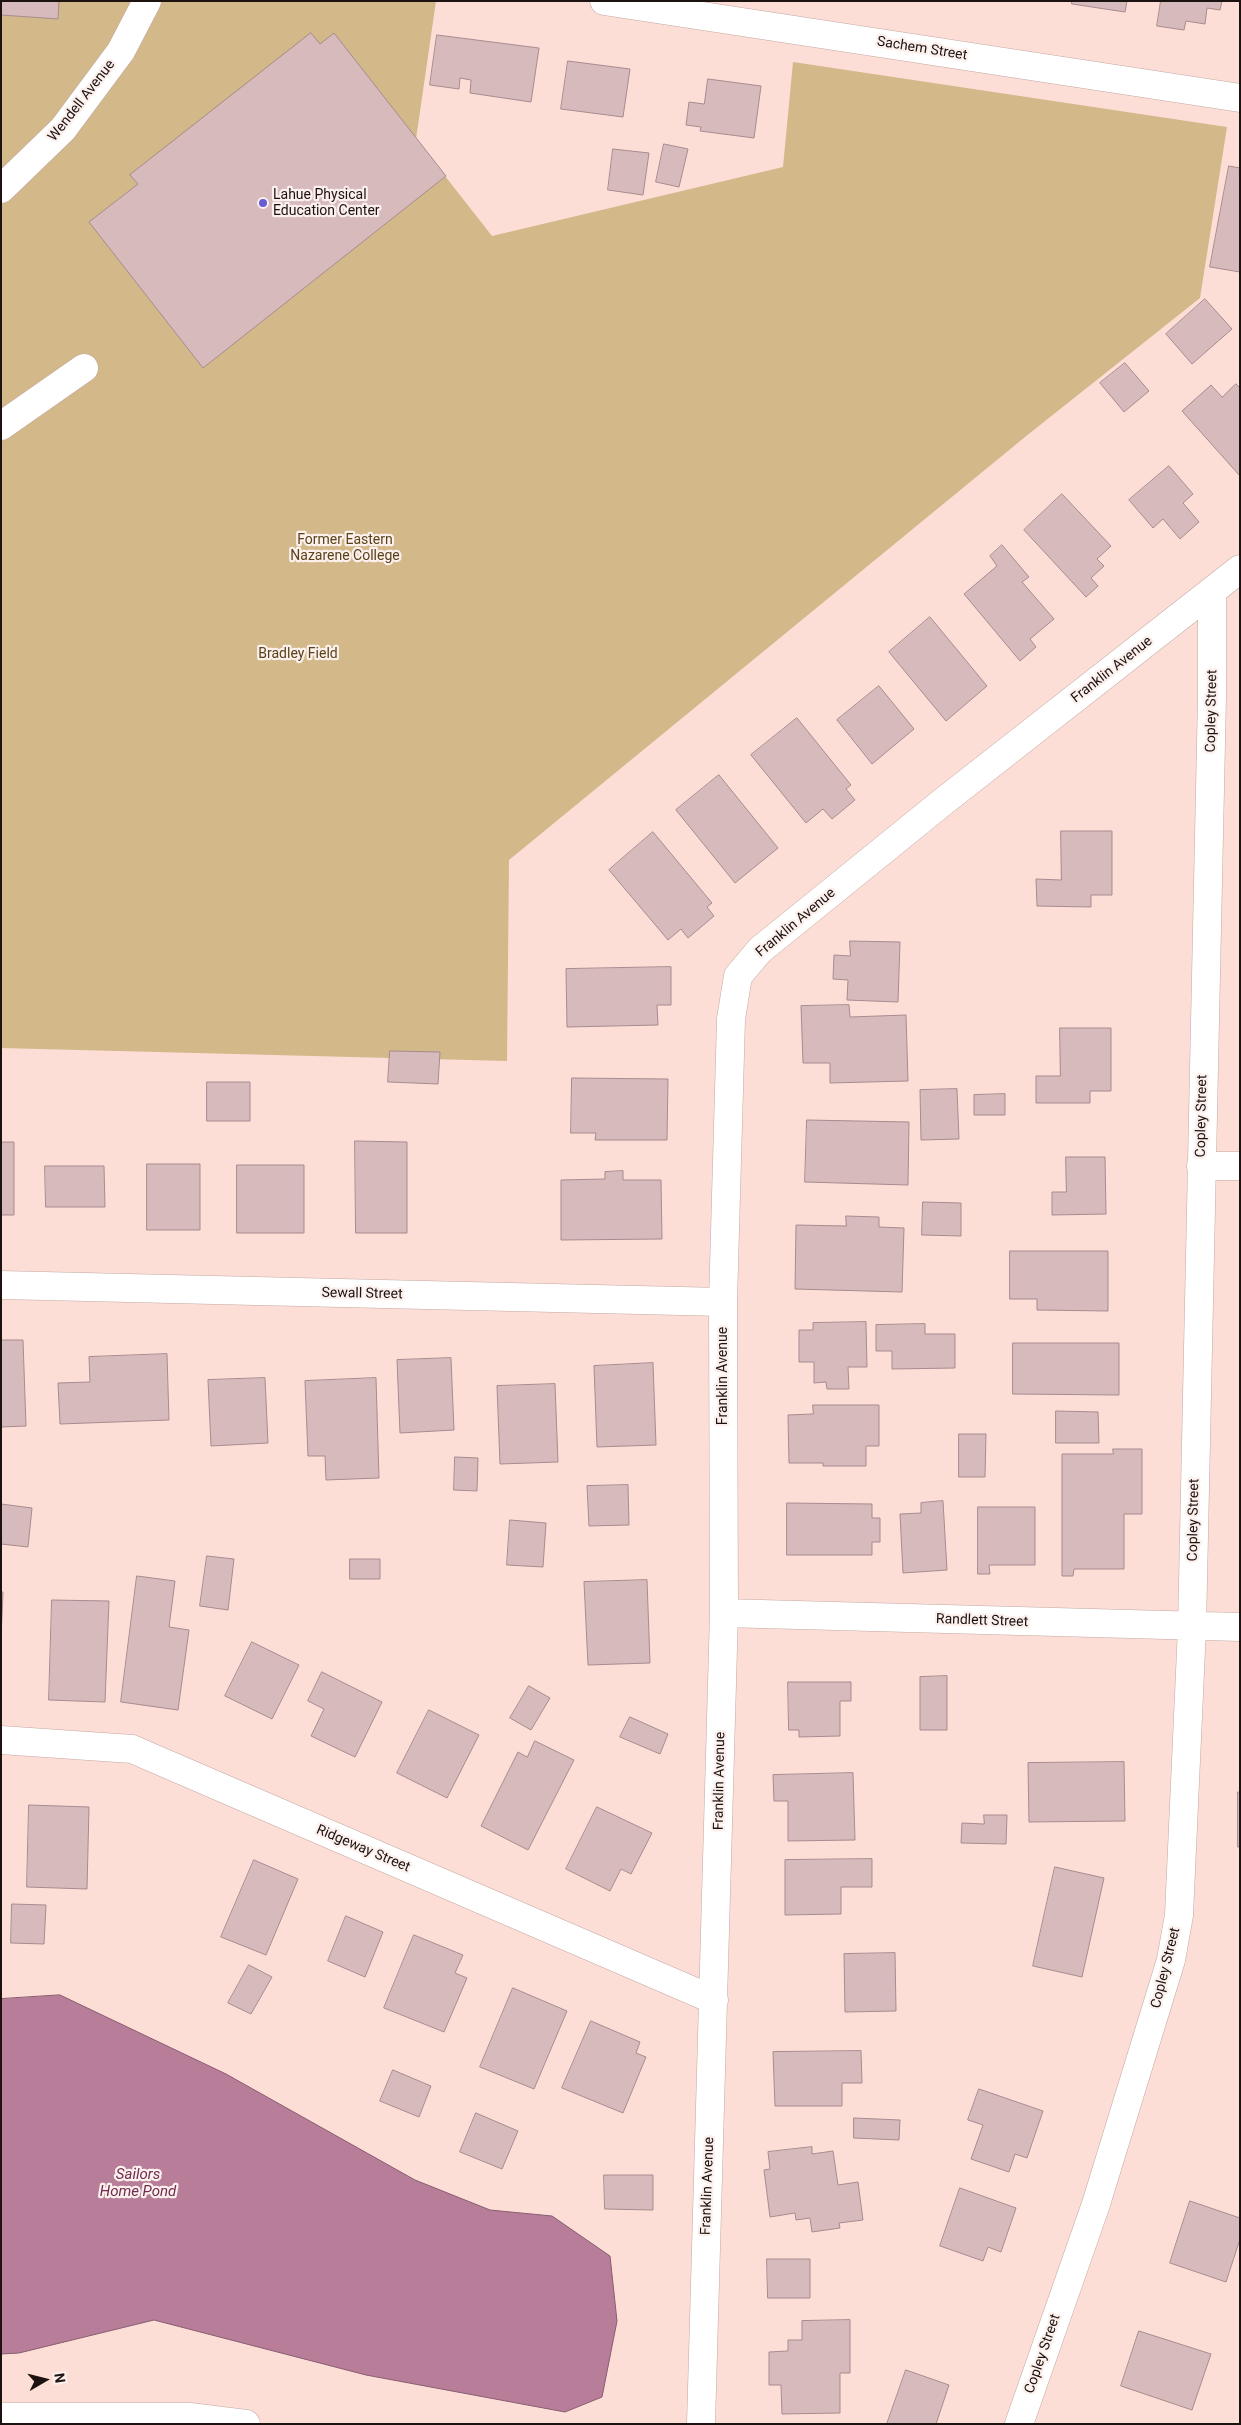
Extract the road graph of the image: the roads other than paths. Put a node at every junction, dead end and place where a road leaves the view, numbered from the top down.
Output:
1 (147, 1) edge
2 (604, 1) edge
3 (1240, 98) edge
4 (1, 189) edge
5 (84, 368) dead end
6 (1, 426) edge
7 (1240, 569) edge
8 (1212, 592) junction
9 (1201, 1166) junction
10 (1240, 1166) edge
11 (1, 1285) edge
12 (723, 1302) junction
13 (724, 1613) junction
14 (1240, 1627) edge
15 (1192, 1628) junction
16 (1, 1740) edge
17 (714, 2000) junction
18 (1, 2416) edge
19 (246, 2424) edge
20 (701, 2424) edge
21 (1019, 2424) edge

1 - 4 street, Wendell Avenue
2 - 3 street, Sachem Street
5 - 6 street
7 - 8 street, Franklin Avenue
8 - 9 street, Copley Street
8 - 12 street, Franklin Avenue
9 - 10 street
9 - 15 street, Copley Street
11 - 12 street, Sewall Street
12 - 13 street, Franklin Avenue
13 - 15 street, Randlett Street
13 - 17 street, Franklin Avenue
14 - 15 street, Randlett Street
15 - 21 street, Copley Street
16 - 17 street, Ridgeway Street
17 - 20 street, Franklin Avenue
18 - 19 street

